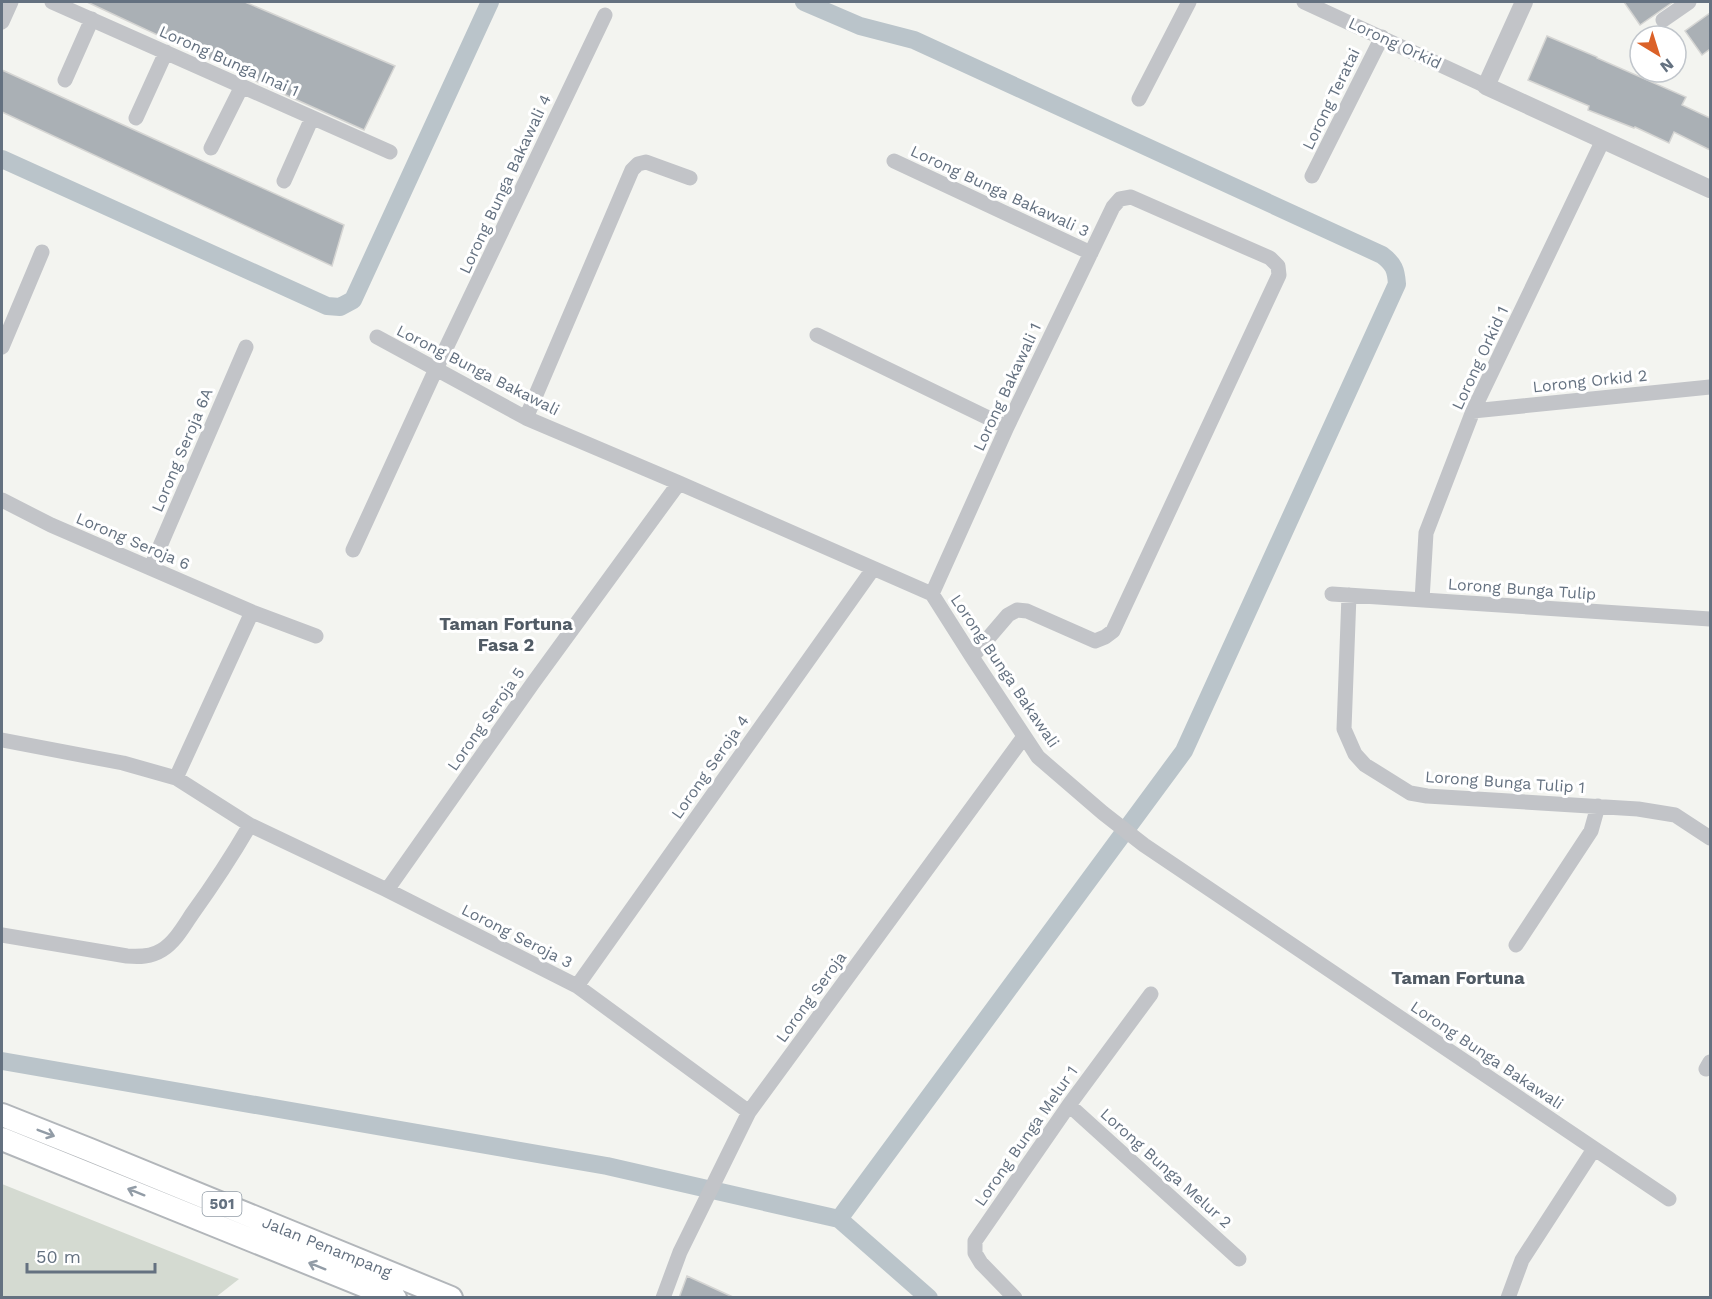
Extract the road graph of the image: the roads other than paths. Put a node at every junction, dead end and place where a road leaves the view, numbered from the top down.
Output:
1 (11, 2) edge
2 (52, 2) edge
3 (1190, 2) edge
4 (1304, 2) edge
5 (1524, 2) edge
6 (1689, 2) edge
7 (605, 15) dead end
8 (92, 19) junction
9 (1663, 20) dead end
10 (2, 22) edge
11 (1382, 37) junction
12 (166, 52) junction
13 (65, 80) dead end
14 (242, 86) junction
15 (1486, 86) junction
16 (1139, 99) dead end
17 (312, 117) junction
18 (136, 118) dead end
19 (1603, 140) junction
20 (211, 148) dead end
21 (390, 152) dead end
22 (894, 161) dead end
23 (1312, 176) dead end
24 (690, 178) dead end
25 (284, 182) dead end
26 (1710, 189) edge
27 (42, 252) dead end
28 (1091, 253) junction
29 (817, 335) dead end
30 (377, 338) dead end
31 (2, 347) edge
32 (246, 347) dead end
33 (436, 369) junction
34 (1710, 387) edge
35 (1473, 411) junction
36 (526, 418) junction
37 (1007, 427) junction
38 (679, 483) junction
39 (2, 500) edge
40 (353, 549) dead end
41 (151, 567) junction
42 (873, 569) junction
43 (932, 594) junction
44 (1332, 594) dead end
45 (1349, 595) junction
46 (1422, 600) junction
47 (252, 612) junction
48 (1710, 619) edge
49 (316, 636) dead end
50 (972, 657) junction
51 (1023, 738) junction
52 (2, 740) edge
53 (176, 778) junction
54 (1598, 806) junction
55 (250, 825) junction
56 (1710, 838) edge
57 (387, 890) junction
58 (2, 935) edge
59 (1516, 945) dead end
60 (577, 986) junction
61 (1151, 994) dead end
62 (1069, 1105) junction
63 (749, 1112) junction
64 (2, 1115) edge
65 (2, 1139) edge
66 (1594, 1149) junction
67 (2, 1153) edge
68 (70, 1166) junction
69 (1669, 1198) dead end
70 (354, 1258) junction
71 (1239, 1259) dead end
72 (366, 1293) edge
73 (445, 1295) edge
74 (395, 1298) edge
75 (663, 1298) edge
76 (1015, 1298) edge
77 (1508, 1298) edge

1 - 10 street
2 - 8 street, Lorong Bunga Inai 1
3 - 16 street
4 - 11 street, Lorong Orkid
5 - 15 street
6 - 9 street
7 - 33 street, Lorong Bunga Bakawali 4
8 - 12 street, Lorong Bunga Inai 1
8 - 13 street
11 - 15 street, Lorong Orkid
11 - 23 street, Lorong Teratai
12 - 14 street, Lorong Bunga Inai 1
12 - 18 street
14 - 17 street, Lorong Bunga Inai 1
14 - 20 street
15 - 19 street
17 - 21 street, Lorong Bunga Inai 1
17 - 25 street
19 - 26 street
19 - 35 street, Lorong Orkid 1
22 - 28 street, Lorong Bunga Bakawali 3
24 - 36 street
27 - 31 street
28 - 37 street, Lorong Bakawali 1
28 - 50 street, Lorong Bakawali 1
29 - 37 street
30 - 33 street, Lorong Bunga Bakawali
32 - 41 street, Lorong Seroja 6A
33 - 36 street, Lorong Bunga Bakawali
33 - 40 street, Lorong Bunga Bakawali 4
34 - 35 street, Lorong Orkid 2
35 - 46 street, Lorong Orkid 1
36 - 38 street, Lorong Bunga Bakawali
37 - 43 street, Lorong Bakawali 1
38 - 42 street, Lorong Bunga Bakawali
38 - 57 street, Lorong Seroja 5
39 - 41 street, Lorong Seroja 6
41 - 47 street, Lorong Seroja 6
42 - 43 street, Lorong Bunga Bakawali
42 - 60 street, Lorong Seroja 4
43 - 50 street, Lorong Bunga Bakawali
44 - 45 street, Lorong Bunga Tulip
45 - 46 street, Lorong Bunga Tulip
45 - 54 street, Lorong Bunga Tulip 1
46 - 48 street, Lorong Bunga Tulip
47 - 49 street, Lorong Seroja 6
47 - 53 street
50 - 51 street, Lorong Bunga Bakawali
51 - 63 street, Lorong Seroja
51 - 66 street, Lorong Bunga Bakawali
52 - 53 street, Lorong Seroja 3
53 - 55 street, Lorong Seroja 3
54 - 56 street, Lorong Bunga Tulip 1
54 - 59 street
55 - 57 street, Lorong Seroja 3
55 - 58 street
57 - 60 street, Lorong Seroja 3
60 - 63 street, Lorong Seroja 3
61 - 62 street, Lorong Bunga Melur 1
62 - 71 street, Lorong Bunga Melur 2
62 - 76 street, Lorong Bunga Melur 1
63 - 75 street, Lorong Seroja
64 -> 70 main road, Jalan Penampang / 501
65 - 68 main road, Jalan Penampang / 501
66 - 69 street, Lorong Bunga Bakawali
66 - 77 street
67 - 68 main road
72 -> 68 main road, Jalan Penampang / 501
70 - 72 main road
70 - 73 main road, Jalan Penampang / 501
72 - 73 main road
72 - 74 main road, Jalan Penampang / 501

